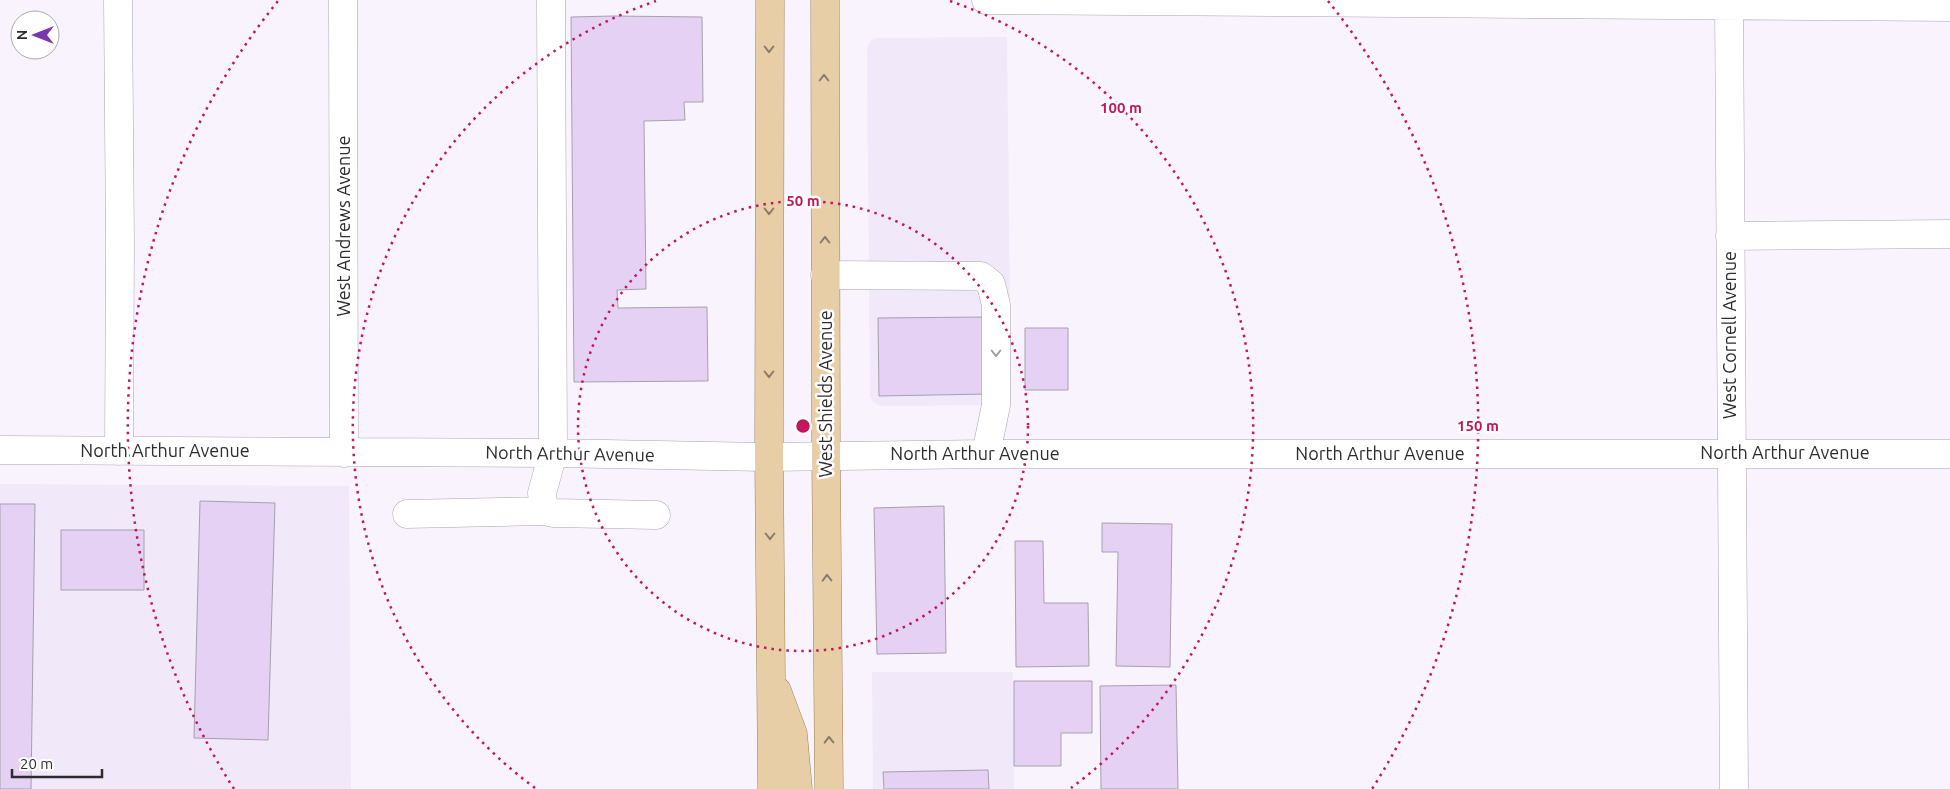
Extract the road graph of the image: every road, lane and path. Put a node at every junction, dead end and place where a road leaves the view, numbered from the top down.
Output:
1 (118, 0) edge
2 (343, 0) edge
3 (551, 0) edge
4 (770, 0) edge
5 (825, 0) edge
6 (986, 0) edge
7 (1039, 0) edge
8 (1729, 3) edge
9 (1950, 7) edge
10 (1950, 234) edge
11 (1730, 236) junction
12 (825, 275) junction
13 (0, 450) edge
14 (119, 451) junction
15 (344, 453) junction
16 (553, 453) junction
17 (1731, 453) junction
18 (986, 454) junction
19 (1950, 454) edge
20 (826, 455) junction
21 (769, 457) junction
22 (544, 511) junction
23 (407, 514) dead end
24 (656, 515) dead end
25 (770, 674) junction
26 (772, 789) edge
27 (798, 789) edge
28 (830, 789) edge
29 (1734, 789) edge

1 - 14 street
2 - 15 street, West Andrews Avenue
3 - 16 street
4 -> 21 main road
12 -> 5 main road, West Shields Avenue
6 - 7 street
7 - 8 street
8 - 9 street
8 - 11 street, West Cornell Avenue
10 - 11 street
11 - 17 street, West Cornell Avenue
12 -> 18 street
12 - 20 main road, West Shields Avenue
13 - 14 street, North Arthur Avenue
14 - 15 street, North Arthur Avenue
15 - 16 street, North Arthur Avenue
16 - 21 street, North Arthur Avenue
16 - 22 street
17 - 18 street, North Arthur Avenue
17 - 19 street, North Arthur Avenue
17 - 29 street, West Cornell Avenue
18 - 20 street, North Arthur Avenue
20 - 21 street, North Arthur Avenue
28 -> 20 main road, West Shields Avenue
21 -> 25 main road
22 - 23 street
22 - 24 street
25 - 26 main road
25 - 27 main road

